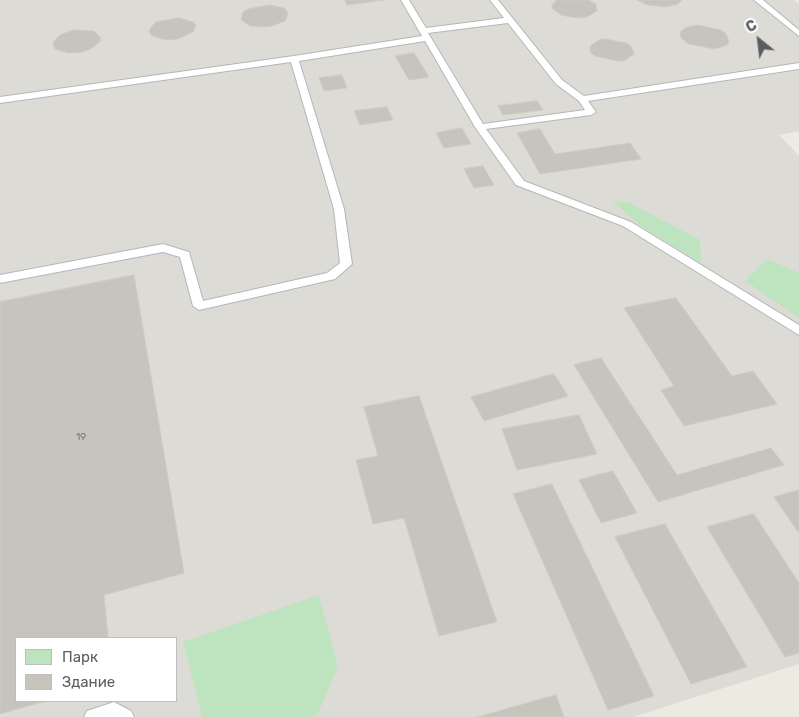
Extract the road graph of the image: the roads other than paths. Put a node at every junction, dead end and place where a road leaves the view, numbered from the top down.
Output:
1 (405, 0) edge
2 (494, 0) edge
3 (758, 0) edge
4 (509, 20) junction
5 (426, 34) junction
6 (799, 34) edge
7 (294, 59) junction
8 (799, 66) edge
9 (582, 99) junction
10 (0, 100) edge
11 (480, 127) junction
12 (0, 279) edge
13 (799, 331) edge
14 (93, 717) edge
15 (125, 717) edge

1 - 5 lane
2 - 4 lane
3 - 6 lane
4 - 5 lane
4 - 9 lane
5 - 7 lane
5 - 11 lane
7 - 10 lane
7 - 12 lane
8 - 9 lane
9 - 11 lane
11 - 13 lane
14 - 15 lane

